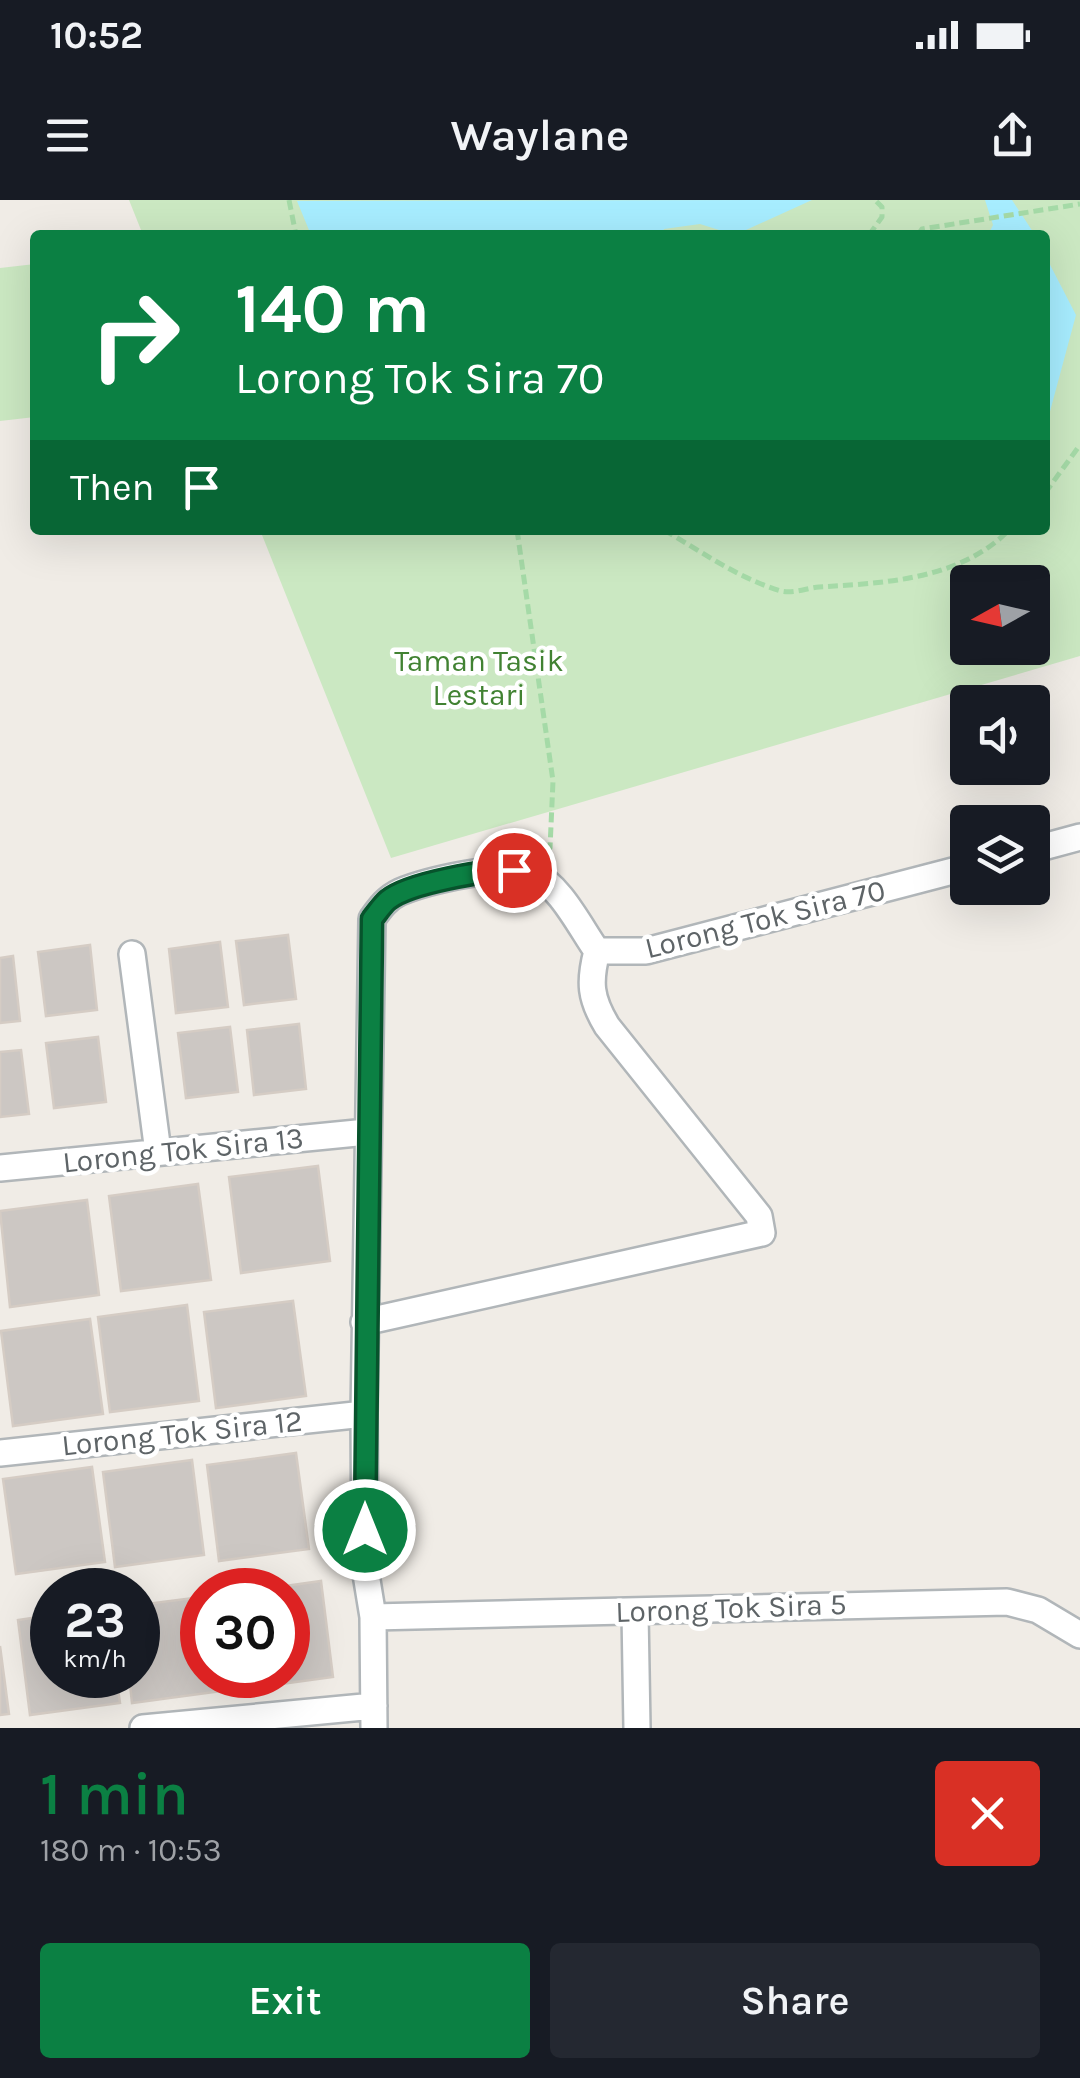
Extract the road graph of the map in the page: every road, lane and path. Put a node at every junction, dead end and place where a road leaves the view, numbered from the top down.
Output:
1 (289, 200) edge
2 (875, 200) edge
3 (1080, 204) edge
4 (295, 230) edge
5 (872, 230) edge
6 (921, 230) edge
7 (1080, 444) edge
8 (1050, 486) edge
9 (519, 535) edge
10 (672, 535) edge
11 (1003, 535) edge
12 (1080, 837) edge
13 (1050, 845) edge
14 (531, 872) junction
15 (950, 872) edge
16 (597, 951) junction
17 (132, 954) dead end
18 (367, 1132) junction
19 (158, 1152) junction
20 (0, 1168) edge
21 (364, 1322) junction
22 (364, 1414) junction
23 (0, 1452) edge
24 (635, 1612) junction
25 (374, 1617) junction
26 (1080, 1635) edge
27 (374, 1717) edge
28 (143, 1728) edge
29 (638, 1728) edge

1 - 4 path
2 - 5 path
3 - 6 path
7 - 8 path
9 - 14 path
10 - 11 path
12 - 13 street
14 - 16 street
14 - 18 street
15 - 16 street, Lorong Tok Sira 70
16 - 21 street
17 - 19 street
18 - 19 street, Lorong Tok Sira 13
18 - 21 street
19 - 20 street, Lorong Tok Sira 13
21 - 22 street
22 - 23 street, Lorong Tok Sira 12
22 - 25 street
24 - 25 street, Lorong Tok Sira 5
24 - 26 street, Lorong Tok Sira 5
24 - 29 street
25 - 27 street
27 - 28 street

